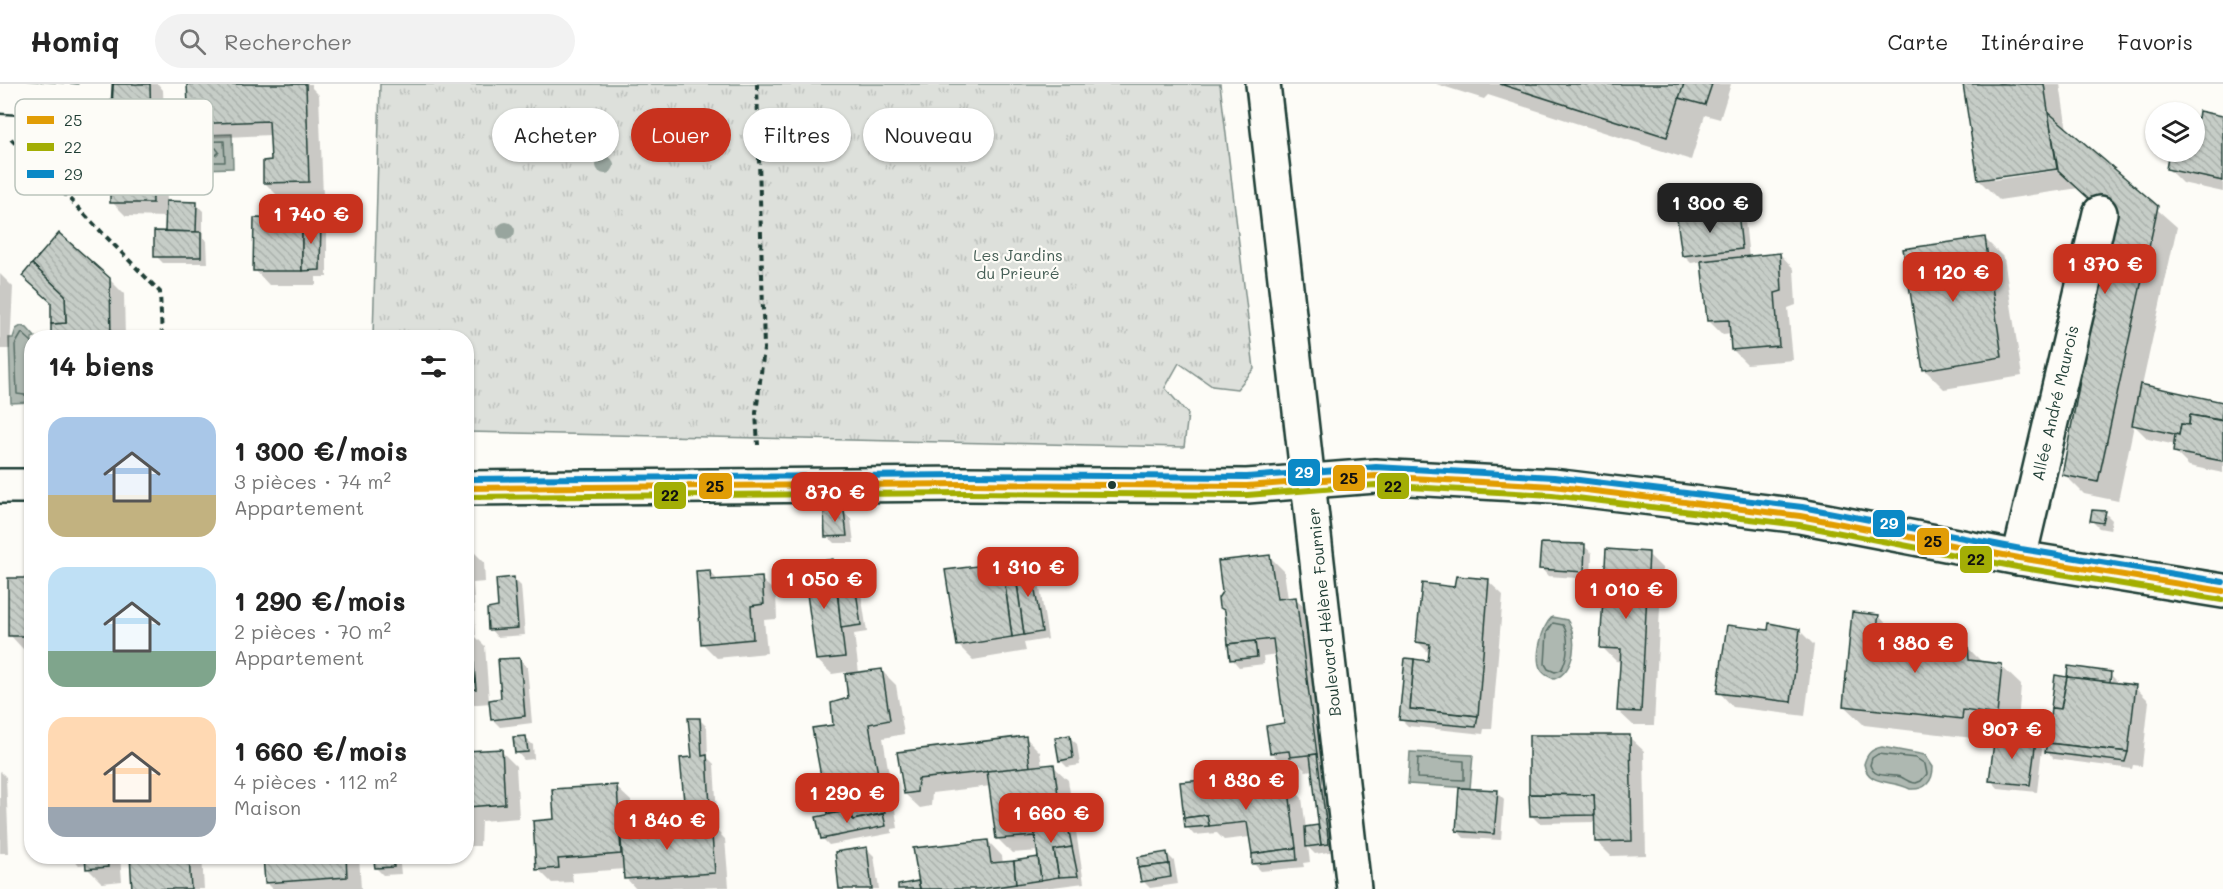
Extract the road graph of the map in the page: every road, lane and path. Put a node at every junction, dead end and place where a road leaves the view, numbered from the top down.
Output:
1 (1, 84) edge
2 (95, 84) edge
3 (757, 84) edge
4 (1263, 84) edge
5 (48, 99) edge
6 (94, 99) edge
7 (8, 135) dead end
8 (15, 142) edge
9 (66, 195) edge
10 (2100, 213) dead end
11 (162, 330) edge
12 (1310, 480) junction
13 (761, 485) junction
14 (0, 486) edge
15 (24, 486) edge
16 (474, 488) edge
17 (2019, 558) junction
18 (2223, 591) edge
19 (1354, 889) edge

1 - 5 main road
2 - 6 main road
3 - 13 path
4 - 12 main road, Boulevard Hélène Fournier
7 - 8 path
9 - 11 path
10 - 17 main road, Allée André Maurois
12 - 13 main road
12 - 17 main road
12 - 19 main road, Boulevard Hélène Fournier
13 - 16 main road
14 - 15 main road
17 - 18 main road

